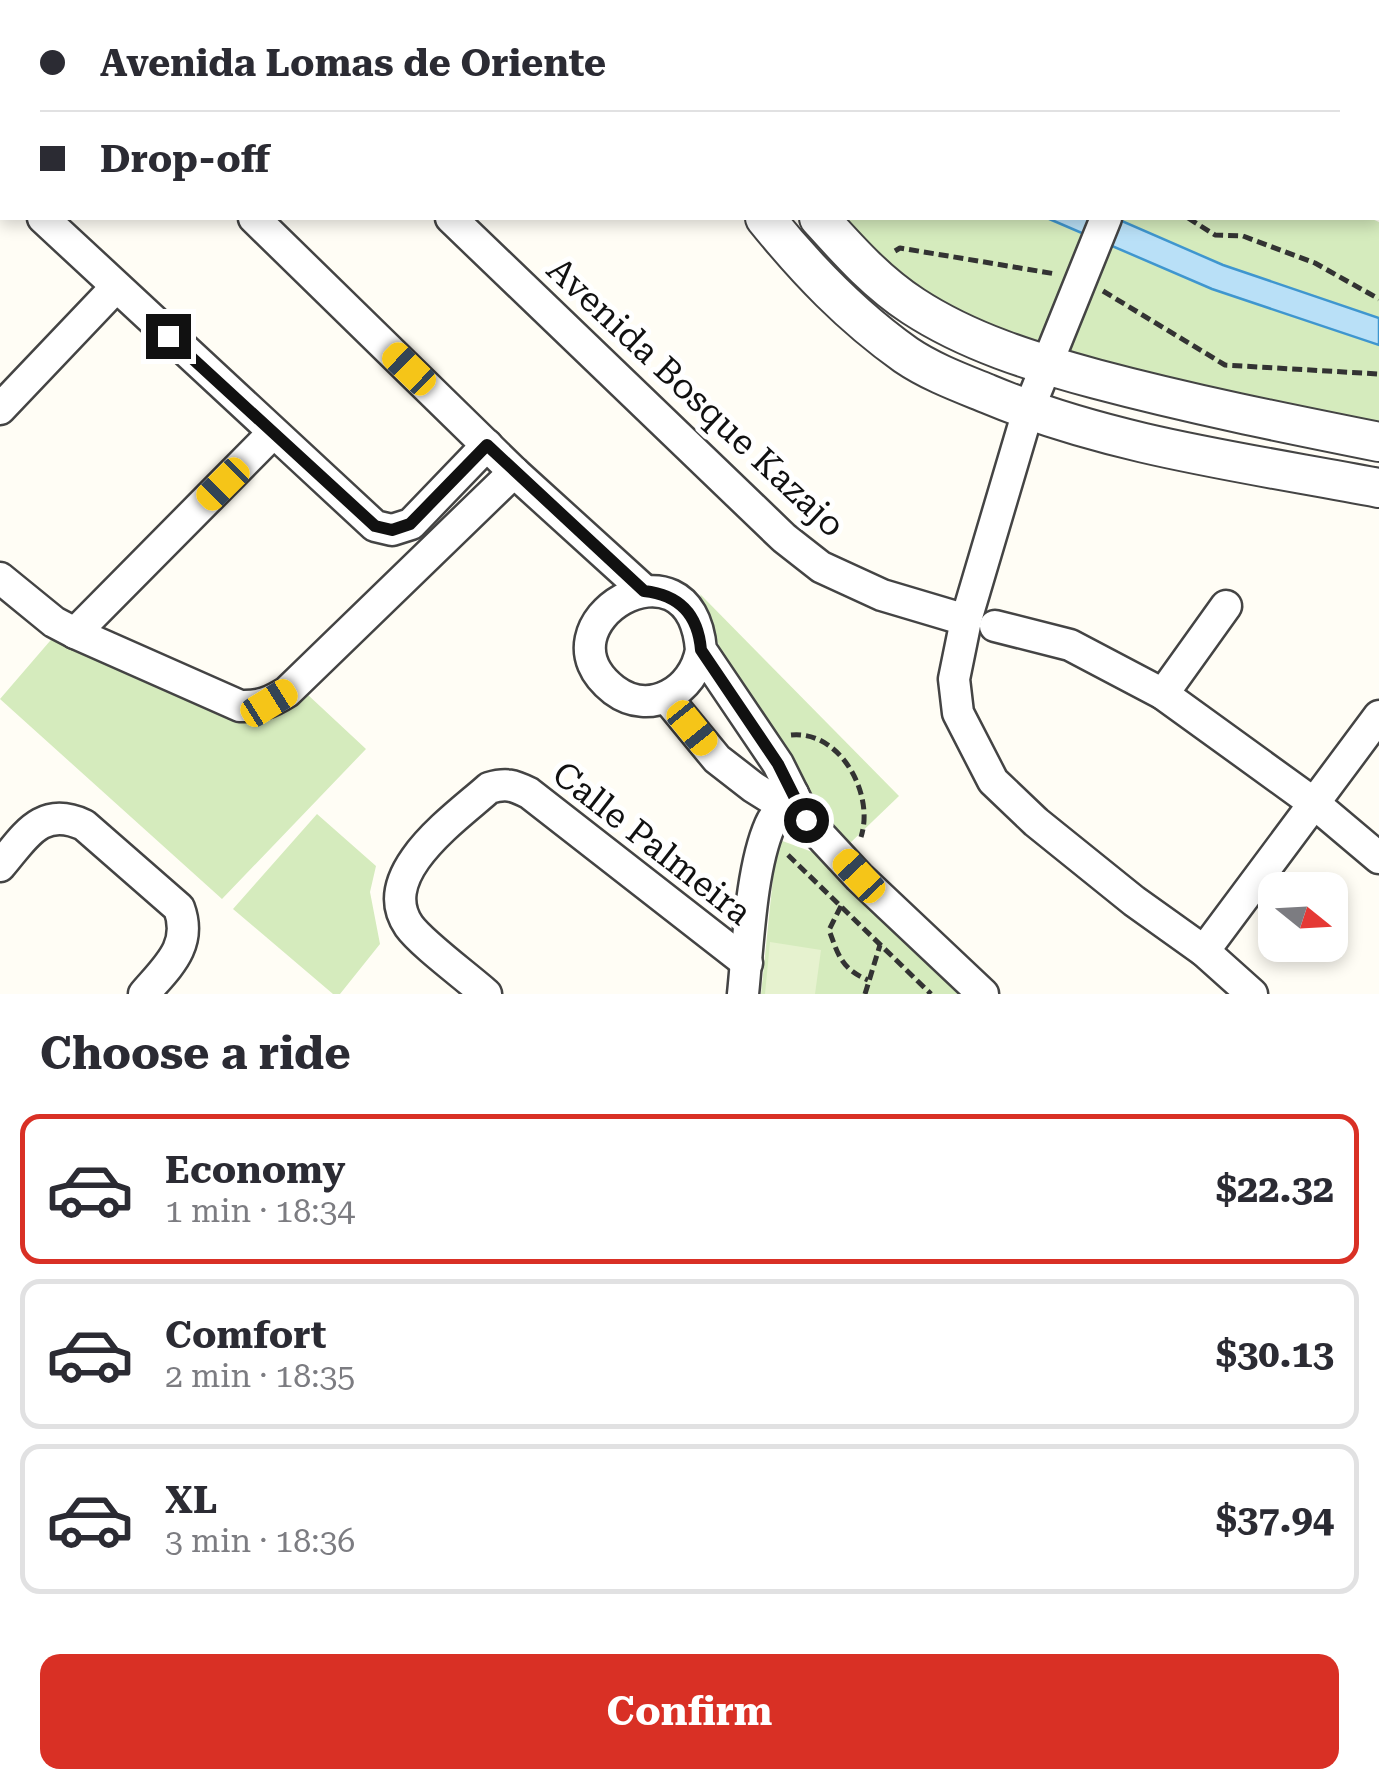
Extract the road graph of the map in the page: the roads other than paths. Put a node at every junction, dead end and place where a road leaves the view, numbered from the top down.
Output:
1 (45, 220) edge
2 (256, 220) edge
3 (454, 220) edge
4 (767, 220) edge
5 (821, 220) edge
6 (1105, 220) edge
7 (116, 287) junction
8 (1044, 364) junction
9 (0, 409) edge
10 (1028, 411) junction
11 (272, 434) junction
12 (1379, 442) edge
13 (487, 445) junction
14 (514, 472) junction
15 (1379, 488) edge
16 (375, 526) junction
17 (0, 578) edge
18 (398, 586) junction
19 (644, 591) junction
20 (1226, 606) dead end
21 (981, 623) junction
22 (75, 634) junction
23 (701, 650) junction
24 (1163, 694) junction
25 (666, 697) junction
26 (1379, 716) edge
27 (1314, 804) junction
28 (794, 807) junction
29 (1379, 858) edge
30 (0, 866) edge
31 (1204, 951) junction
32 (747, 963) junction
33 (144, 994) edge
34 (486, 994) edge
35 (744, 994) edge
36 (982, 994) edge
37 (1252, 994) edge

1 - 7 street
2 - 13 street
3 - 21 street, Avenida Bosque Kazajo
4 - 10 street
5 - 8 street
6 - 8 street
7 - 9 street
7 - 11 street
8 - 10 street
8 - 12 street
10 - 15 street
10 - 21 street
11 - 16 street
11 - 22 street
13 - 14 street
13 - 16 street
14 - 18 street
14 - 19 street
16 - 18 street
17 - 22 street
18 - 22 street
19 - 23 street
19 - 25 street
20 - 24 street
21 - 24 street, Avenida Bosque Kazajo
21 - 31 street
23 - 25 street
23 - 28 street
24 - 27 street, Avenida Bosque Kazajo
25 - 28 street
26 - 27 street
27 - 29 street, Avenida Bosque Kazajo
27 - 31 street
28 - 32 street
28 - 36 street
30 - 33 street
31 - 37 street
32 - 34 street, Calle Palmeira
32 - 35 street

